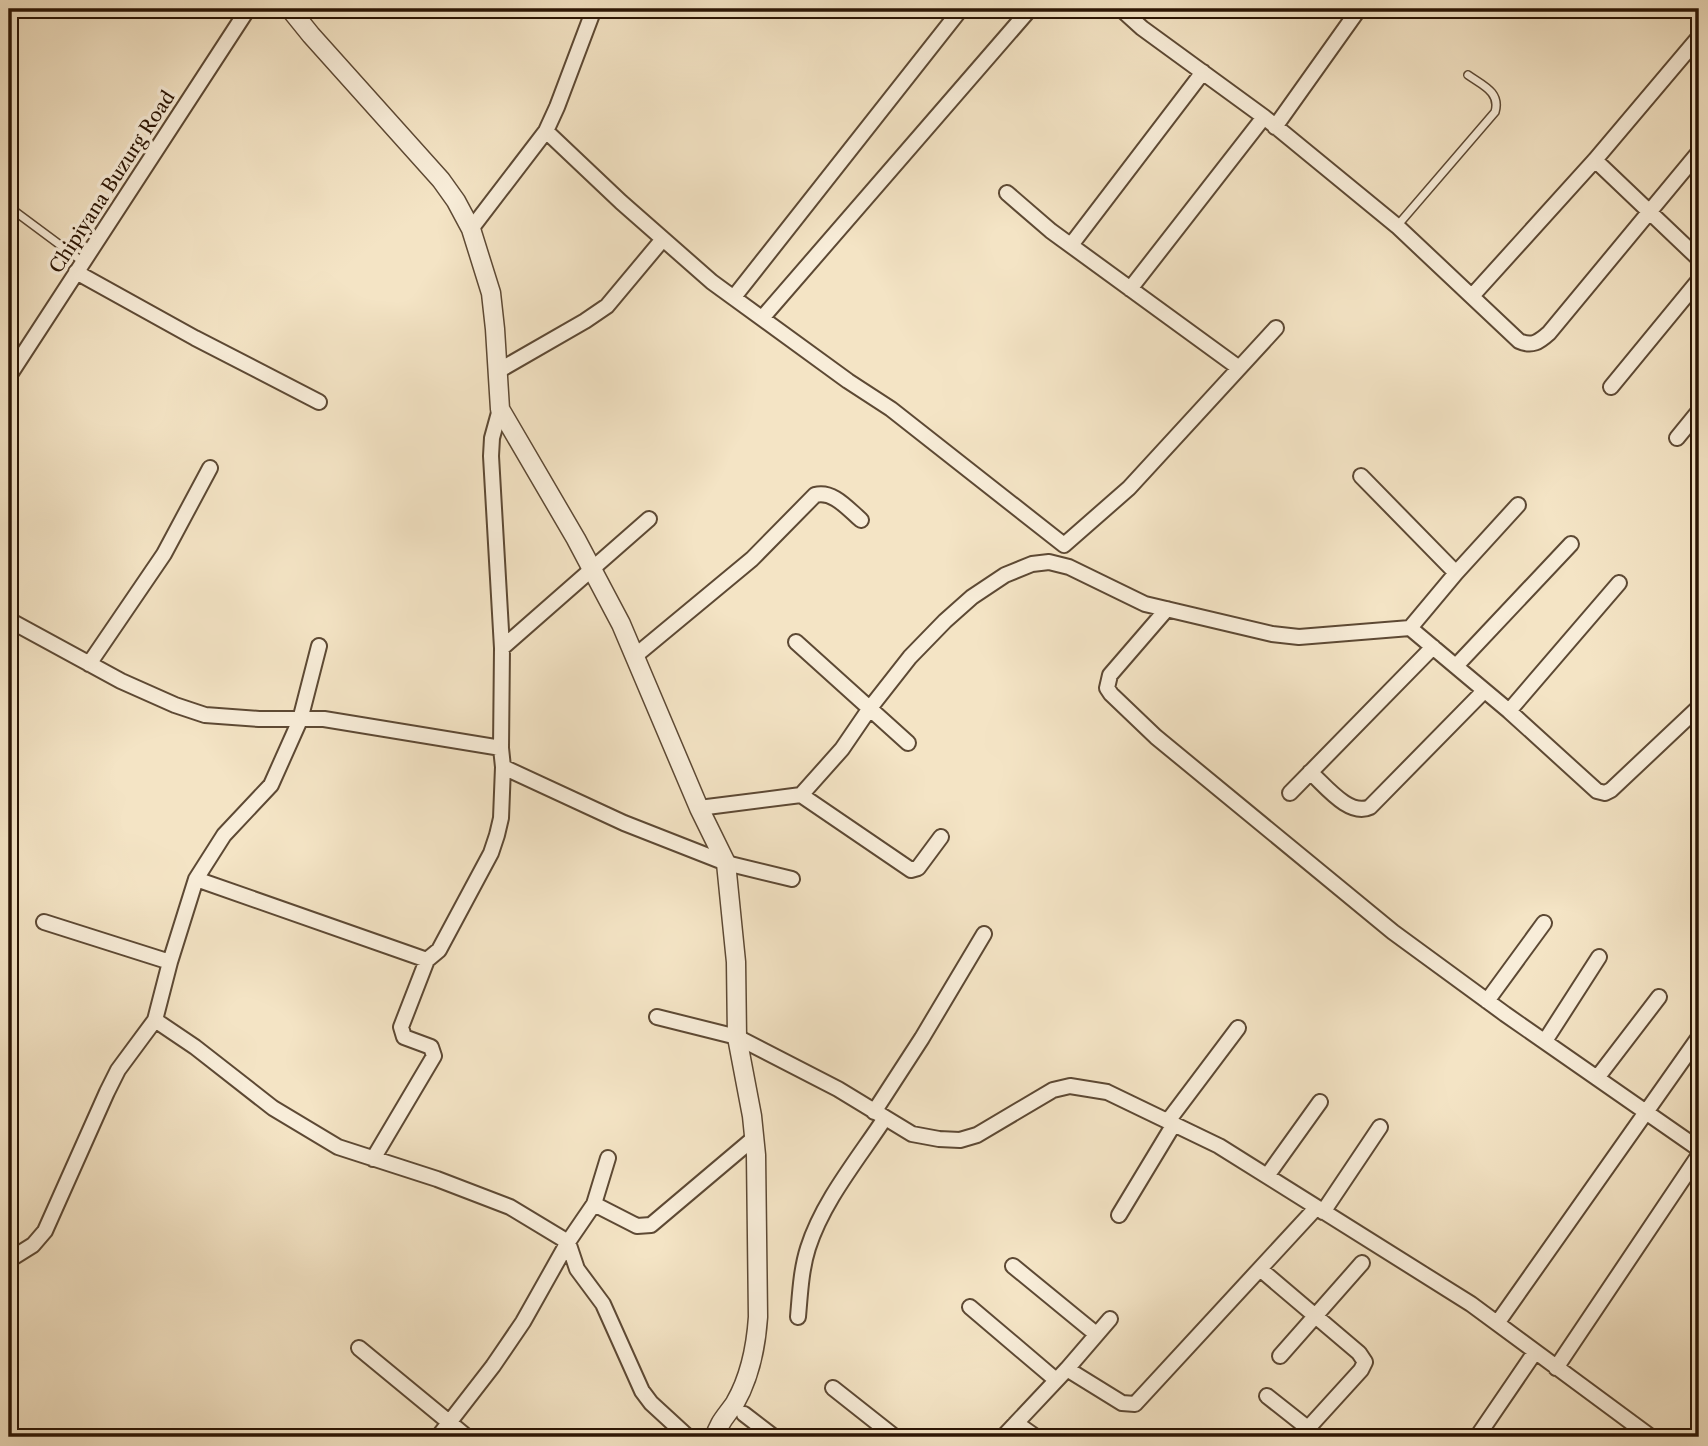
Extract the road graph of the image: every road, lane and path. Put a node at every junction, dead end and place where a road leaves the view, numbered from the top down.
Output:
1 (248, 9) edge
2 (290, 9) edge
3 (594, 9) edge
4 (961, 9) edge
5 (1030, 9) edge
6 (1121, 9) edge
7 (1359, 9) edge
8 (1699, 37) edge
9 (1203, 72) junction
10 (1468, 75) dead end
11 (1269, 122) junction
12 (546, 131) junction
13 (1699, 152) edge
14 (1595, 160) junction
15 (1007, 193) dead end
16 (9, 207) edge
17 (1649, 211) junction
18 (1397, 226) junction
19 (471, 229) junction
20 (663, 239) junction
21 (1071, 245) junction
22 (1699, 259) edge
23 (80, 267) junction
24 (1699, 280) edge
25 (1130, 289) junction
26 (1472, 296) junction
27 (734, 297) junction
28 (763, 317) junction
29 (1276, 328) dead end
30 (1239, 368) junction
31 (498, 371) junction
32 (9, 376) edge
33 (1611, 387) dead end
34 (319, 402) dead end
35 (500, 409) junction
36 (1699, 411) edge
37 (1676, 438) dead end
38 (210, 468) dead end
39 (1361, 476) dead end
40 (1518, 506) dead end
41 (649, 519) dead end
42 (861, 520) dead end
43 (1571, 544) dead end
44 (1064, 545) junction
45 (1049, 562) junction
46 (593, 570) junction
47 (1456, 573) junction
48 (1619, 583) dead end
49 (1167, 609) junction
50 (9, 620) edge
51 (1410, 628) junction
52 (796, 642) dead end
53 (319, 646) dead end
54 (1433, 646) junction
55 (502, 648) junction
56 (635, 656) junction
57 (89, 664) junction
58 (1456, 666) junction
59 (1484, 691) junction
60 (1699, 706) edge
61 (870, 708) junction
62 (1509, 711) junction
63 (300, 720) junction
64 (908, 743) dead end
65 (501, 748) junction
66 (503, 767) junction
67 (1310, 772) junction
68 (1290, 793) dead end
69 (801, 795) junction
70 (699, 808) junction
71 (941, 837) dead end
72 (726, 863) junction
73 (196, 879) junction
74 (792, 879) dead end
75 (44, 922) dead end
76 (1544, 923) dead end
77 (984, 934) dead end
78 (1599, 957) dead end
79 (427, 960) junction
80 (170, 962) junction
81 (1659, 997) dead end
82 (1487, 1001) junction
83 (657, 1017) dead end
84 (155, 1020) junction
85 (1237, 1028) dead end
86 (737, 1037) junction
87 (1699, 1037) edge
88 (1545, 1041) junction
89 (1597, 1078) junction
90 (1320, 1102) dead end
91 (1645, 1111) junction
92 (879, 1115) junction
93 (1171, 1122) junction
94 (1380, 1127) dead end
95 (754, 1138) junction
96 (1699, 1149) edge
97 (1699, 1155) edge
98 (608, 1158) dead end
99 (373, 1159) junction
100 (1267, 1176) junction
101 (594, 1204) junction
102 (1320, 1210) junction
103 (1119, 1215) dead end
104 (568, 1242) junction
105 (9, 1261) edge
106 (1362, 1263) dead end
107 (1013, 1266) dead end
108 (1260, 1269) junction
109 (970, 1307) dead end
110 (1315, 1315) junction
111 (798, 1317) dead end
112 (1110, 1319) dead end
113 (1498, 1322) junction
114 (1096, 1334) junction
115 (359, 1348) dead end
116 (1535, 1352) junction
117 (1280, 1356) dead end
118 (1556, 1368) junction
119 (1067, 1369) junction
120 (1056, 1380) junction
121 (833, 1388) dead end
122 (1267, 1396) dead end
123 (744, 1414) dead end
124 (451, 1422) junction
125 (1016, 1423) junction
126 (1309, 1434) edge
127 (438, 1437) edge
128 (467, 1437) edge
129 (688, 1437) edge
130 (715, 1437) edge
131 (774, 1437) edge
132 (895, 1437) edge
133 (1003, 1437) edge
134 (1036, 1437) edge
135 (1478, 1437) edge
136 (1651, 1437) edge

1 - 23 street, Chipiyana Buzurg Road
2 - 19 street
3 - 12 street
4 - 27 street
5 - 28 street
6 - 9 street
7 - 11 street
8 - 14 street
9 - 11 street
9 - 21 street
10 - 18 lane
11 - 18 street
11 - 25 street
12 - 19 street
12 - 20 street
13 - 17 street
14 - 17 street
14 - 26 street
15 - 21 street
16 - 23 lane
17 - 22 street
17 - 26 street
18 - 26 street
19 - 31 street
20 - 27 street
20 - 31 street
21 - 25 street
23 - 32 street, Chipiyana Buzurg Road
23 - 34 street
24 - 33 street
25 - 30 street
27 - 28 street
28 - 44 street
29 - 30 street
30 - 44 street
31 - 35 street
35 - 46 street
35 - 55 street
36 - 37 street
38 - 57 street
39 - 47 street
40 - 47 street
41 - 46 street
42 - 56 street
43 - 58 street
44 - 45 street
45 - 49 street
45 - 61 street
46 - 55 street
46 - 56 street
47 - 51 street
48 - 62 street
49 - 51 street
49 - 82 street
50 - 57 street
51 - 54 street
52 - 61 street
53 - 63 street
54 - 58 street
54 - 67 street
55 - 65 street
56 - 70 street
57 - 63 street
58 - 59 street
59 - 62 street
59 - 67 street
60 - 62 street
61 - 64 street
61 - 69 street
63 - 65 street
63 - 73 street
65 - 66 street
66 - 72 street
66 - 79 street
67 - 68 street
69 - 70 street
69 - 71 street
70 - 72 street
72 - 74 street
72 - 86 street
73 - 79 street
73 - 80 street
75 - 80 street
76 - 82 street
77 - 92 street
78 - 88 street
79 - 99 street
80 - 84 street
81 - 89 street
82 - 88 street
83 - 86 street
84 - 99 street
84 - 105 street
85 - 93 street
86 - 92 street
86 - 95 street
87 - 91 street
88 - 89 street
89 - 91 street
90 - 100 street
91 - 96 street
91 - 113 street
92 - 93 street
92 - 111 street
93 - 100 street
93 - 103 street
94 - 102 street
95 - 101 street
95 - 130 street
97 - 118 street
98 - 101 street
99 - 104 street
100 - 102 street
101 - 104 street
102 - 108 street
102 - 113 street
104 - 124 street
104 - 129 street
106 - 110 street
107 - 114 street
108 - 110 street
108 - 119 street
109 - 120 street
110 - 117 street
110 - 126 street
112 - 114 street
113 - 116 street
114 - 119 street
115 - 124 street
116 - 118 street
116 - 135 street
118 - 136 street
119 - 120 street
120 - 125 street
121 - 132 street
122 - 126 street
123 - 131 street
124 - 127 street
124 - 128 street
125 - 133 street
125 - 134 street

